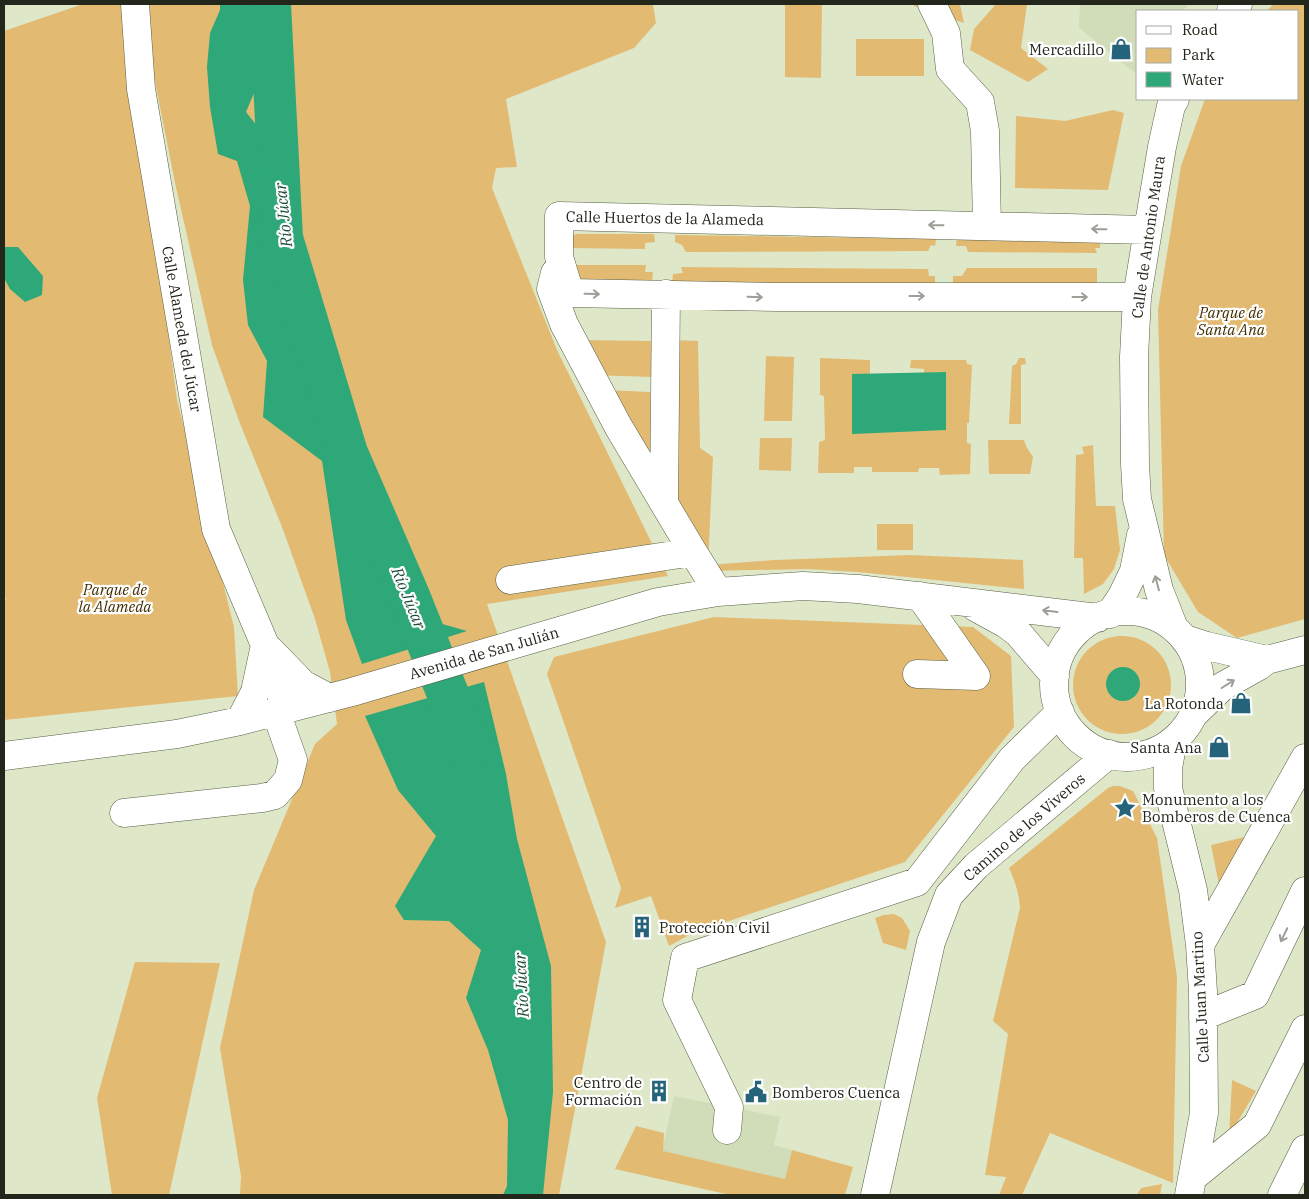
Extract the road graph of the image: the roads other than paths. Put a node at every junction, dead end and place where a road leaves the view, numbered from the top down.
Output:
1 (135, 4) edge
2 (932, 4) edge
3 (1174, 100) edge
4 (987, 226) junction
5 (1148, 230) junction
6 (560, 257) junction
7 (666, 294) junction
8 (1137, 297) junction
9 (664, 502) junction
10 (1143, 526) junction
11 (693, 552) junction
12 (510, 580) dead end
13 (718, 592) junction
14 (920, 596) junction
15 (967, 603) junction
16 (1104, 616) junction
17 (1180, 634) junction
18 (265, 646) junction
19 (1305, 650) edge
20 (1266, 660) junction
21 (917, 674) dead end
22 (1055, 676) junction
23 (341, 695) junction
24 (281, 711) junction
25 (1060, 712) junction
26 (1194, 714) junction
27 (240, 721) junction
28 (1173, 741) junction
29 (4, 756) edge
30 (1120, 756) junction
31 (1305, 758) edge
32 (1170, 801) junction
33 (124, 813) dead end
34 (1305, 891) edge
35 (1200, 945) junction
36 (1203, 1016) junction
37 (1305, 1030) edge
38 (727, 1130) dead end
39 (1305, 1149) edge
40 (1190, 1187) edge
41 (874, 1195) edge
42 (1282, 1195) edge

1 - 18 street, Calle Alameda del Júcar
2 - 4 street
3 - 5 street, Calle de Antonio Maura
5 -> 4 street, Calle Huertos de la Alameda
4 -> 6 street, Calle Huertos de la Alameda
5 - 8 street, Calle de Antonio Maura
6 -> 7 street, Calle Huertos de la Alameda
6 - 9 street
7 -> 8 street, Calle Huertos de la Alameda
7 - 9 street
8 - 10 street, Calle de Antonio Maura
9 - 11 street
10 - 16 street, Calle de Antonio Maura
17 -> 10 street, Calle de Antonio Maura
11 - 12 street
11 - 13 street
13 - 14 street, Avenida de San Julián
13 - 23 street, Avenida de San Julián
14 - 15 street, Avenida de San Julián
14 - 21 street
16 -> 15 street, Avenida de San Julián
15 - 22 street, Avenida de San Julián
16 - 17 street
16 - 22 street
17 - 20 street
17 - 26 street
18 - 23 street, Calle Alameda del Júcar
18 - 24 street, Calle Alameda del Júcar
18 - 27 street
19 - 20 street
26 -> 20 street
22 - 25 street
23 - 24 street, Avenida de San Julián
24 - 27 street, Avenida de San Julián
24 - 33 street, Calle Alameda del Júcar
25 - 30 street
25 - 38 street
26 - 28 street
27 - 29 street, Avenida de San Julián
28 - 30 street
28 - 32 street, Calle Juan Martino
30 - 32 street, Calle Juan Martino
30 - 41 street, Camino de los Viveros
31 - 35 street
32 - 35 street, Calle Juan Martino
34 -> 36 street
35 - 36 street, Calle Juan Martino
36 - 40 street, Calle Juan Martino
37 - 40 street
39 - 42 street

